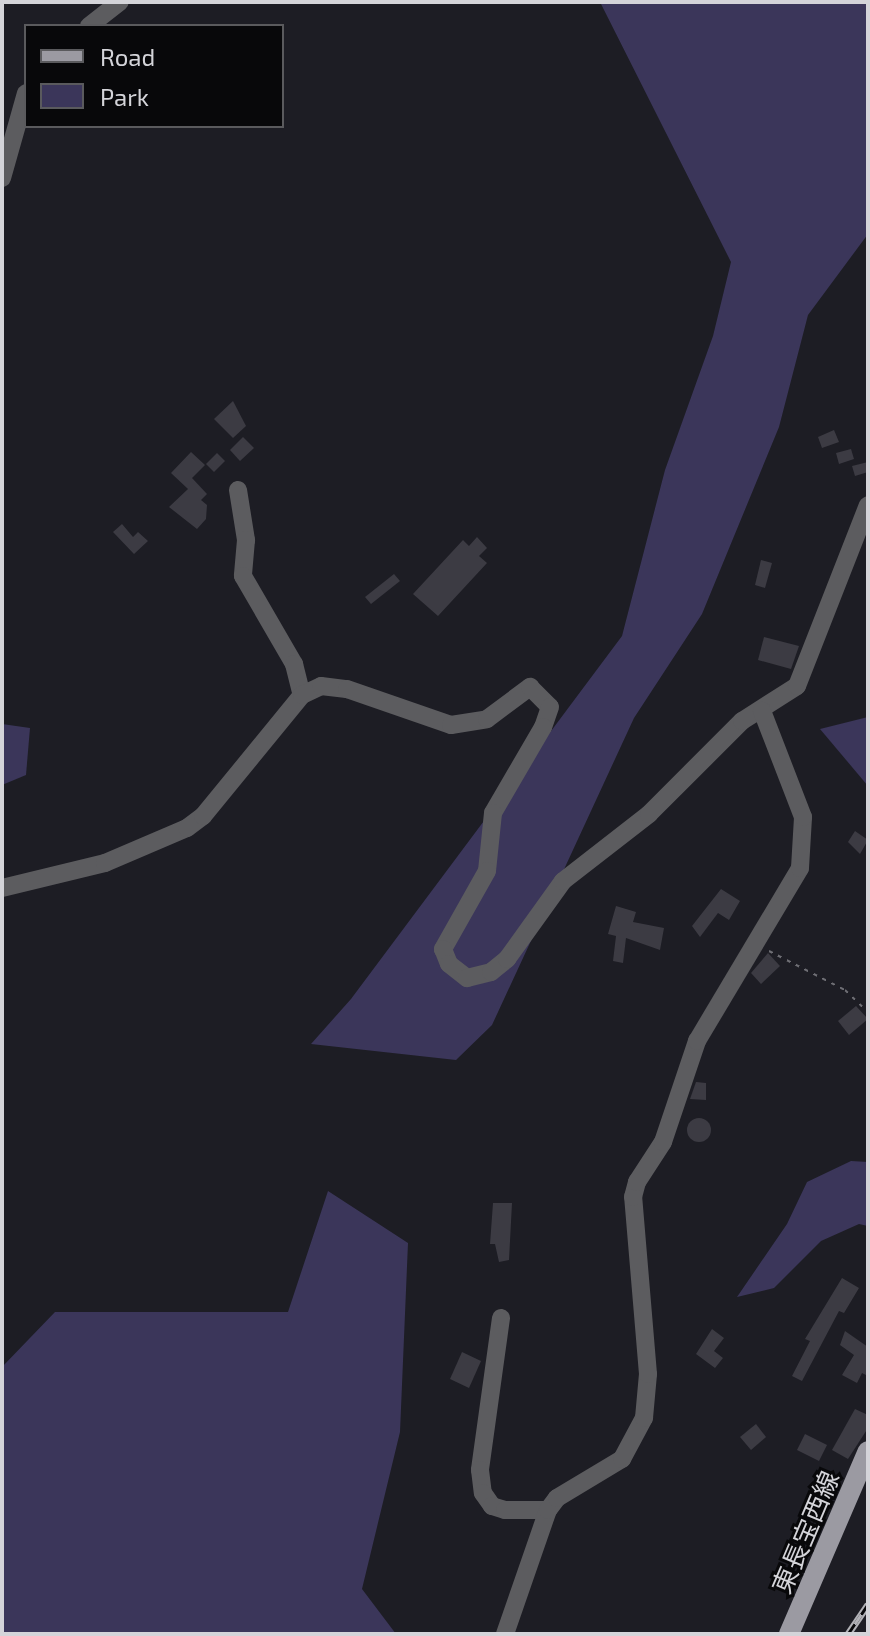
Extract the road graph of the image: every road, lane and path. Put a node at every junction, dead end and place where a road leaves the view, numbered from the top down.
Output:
1 (120, 2) edge
2 (92, 24) edge
3 (24, 100) edge
4 (2, 178) edge
5 (238, 490) dead end
6 (868, 505) edge
7 (302, 695) junction
8 (762, 711) junction
9 (2, 888) edge
10 (757, 943) junction
11 (868, 1012) edge
12 (501, 1318) dead end
13 (868, 1451) edge
14 (548, 1510) junction
15 (505, 1634) edge
16 (789, 1634) edge

1 - 2 street
3 - 4 street
5 - 7 street
6 - 8 street
7 - 8 street
7 - 9 street
8 - 10 street
10 - 11 path
10 - 14 street
12 - 14 street
13 - 16 main road, 東長宝西線
14 - 15 street

